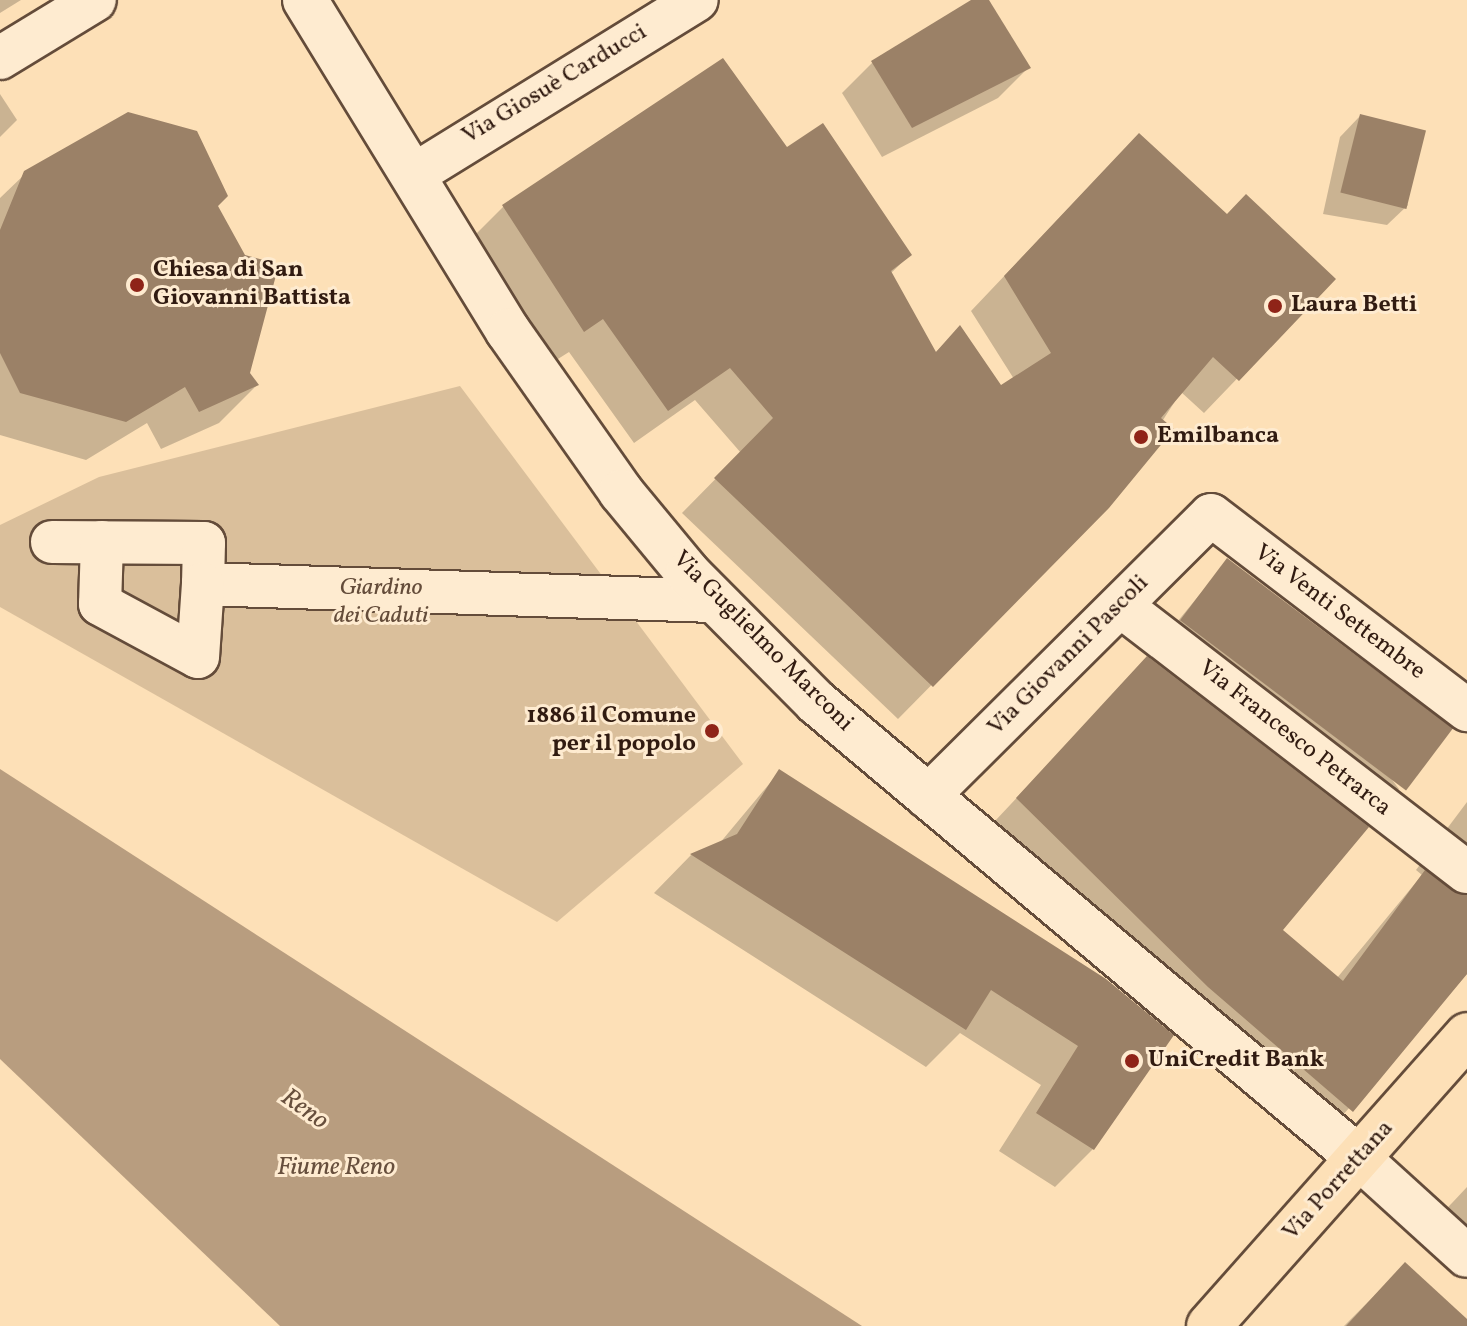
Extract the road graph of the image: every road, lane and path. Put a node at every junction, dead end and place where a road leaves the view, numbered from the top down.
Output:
1 (95, 0) edge
2 (305, 0) edge
3 (697, 0) edge
4 (0, 58) edge
5 (415, 174) junction
6 (1211, 515) joint
7 (52, 542) dead end
8 (102, 542) junction
9 (203, 584) junction
10 (713, 601) junction
11 (1121, 606) junction
12 (1467, 710) edge
13 (927, 797) junction
14 (1467, 872) edge
15 (1467, 1035) edge
16 (1360, 1159) junction
17 (1467, 1256) edge
18 (1209, 1326) edge

1 - 4 street
2 - 5 main road, Via Guglielmo Marconi
3 - 5 street, Via Giosuè Carducci
5 - 10 main road, Via Guglielmo Marconi
6 - 11 street, Via Giovanni Pascoli
6 - 12 street, Via Venti Settembre
7 - 8 street
8 - 9 street
8 - 9 street
9 - 10 street
10 - 13 main road, Via Guglielmo Marconi
11 - 13 street, Via Giovanni Pascoli
11 - 14 street, Via Francesco Petrarca
13 - 16 main road, Via Guglielmo Marconi
15 - 16 main road, Via Porrettana
16 - 17 street
16 - 18 main road, Via Porrettana

